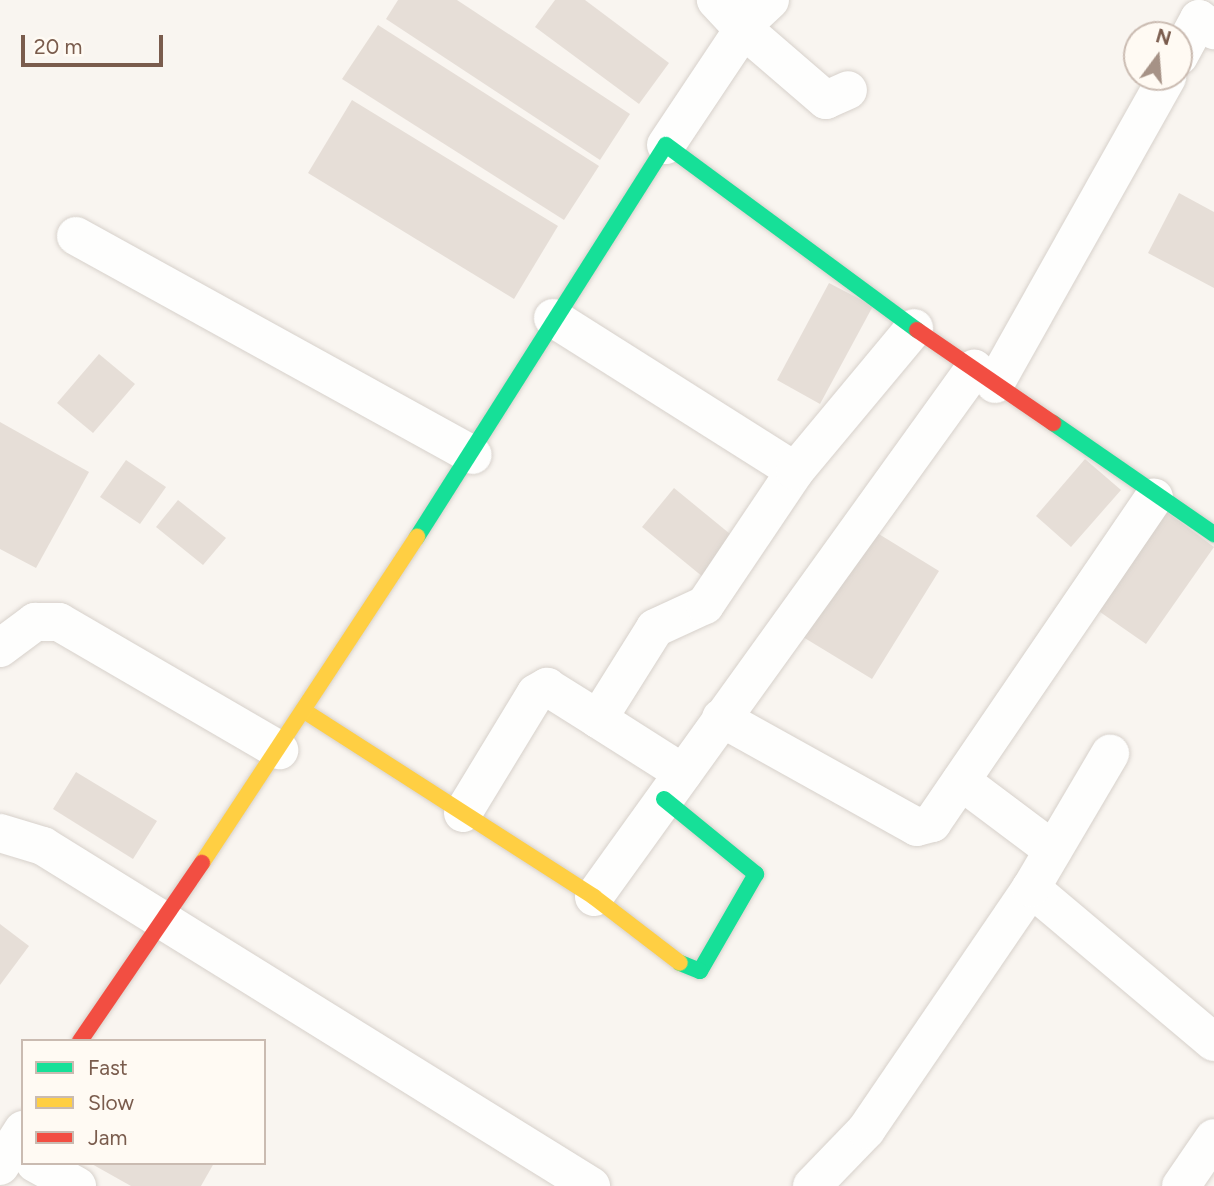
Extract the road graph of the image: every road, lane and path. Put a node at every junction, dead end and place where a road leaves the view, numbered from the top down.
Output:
1 (770, 0) edge
2 (729, 14) edge
3 (1208, 16) edge
4 (1193, 36) edge
5 (848, 90) dead end
6 (1158, 91) edge
7 (666, 145) junction
8 (76, 236) dead end
9 (553, 318) junction
10 (914, 328) junction
11 (985, 376) junction
12 (471, 455) junction
13 (796, 471) junction
14 (1154, 497) junction
15 (1214, 534) edge
16 (0, 648) edge
17 (306, 712) junction
18 (721, 718) junction
19 (598, 719) junction
20 (279, 750) junction
21 (1110, 754) dead end
22 (961, 780) junction
23 (673, 786) junction
24 (463, 813) junction
25 (0, 832) edge
26 (1053, 850) junction
27 (1031, 888) junction
28 (594, 897) junction
29 (159, 918) junction
30 (81, 1039) edge
31 (1214, 1042) edge
32 (1214, 1138) edge
33 (39, 1165) edge
34 (77, 1186) edge
35 (591, 1186) edge
36 (812, 1186) edge
37 (1181, 1186) edge

1 - 2 street
2 - 5 street
2 - 7 street
3 - 4 street
6 - 11 street
7 - 9 street
7 - 10 street
8 - 12 street
9 - 12 street
9 - 13 street
10 - 11 street
10 - 13 street
11 - 14 street
11 - 18 street
12 - 17 street
13 - 19 street
14 - 15 street
14 - 22 street
16 - 20 street
17 - 20 street
17 - 24 street
18 - 22 street
18 - 23 street
19 - 23 street
19 - 24 street
20 - 29 street
21 - 26 street
22 - 26 street
23 - 28 street
23 - 28 street
24 - 28 street
25 - 29 street
26 - 27 street
27 - 31 street
27 - 36 street
29 - 30 street
29 - 35 street
32 - 37 street
33 - 34 street

